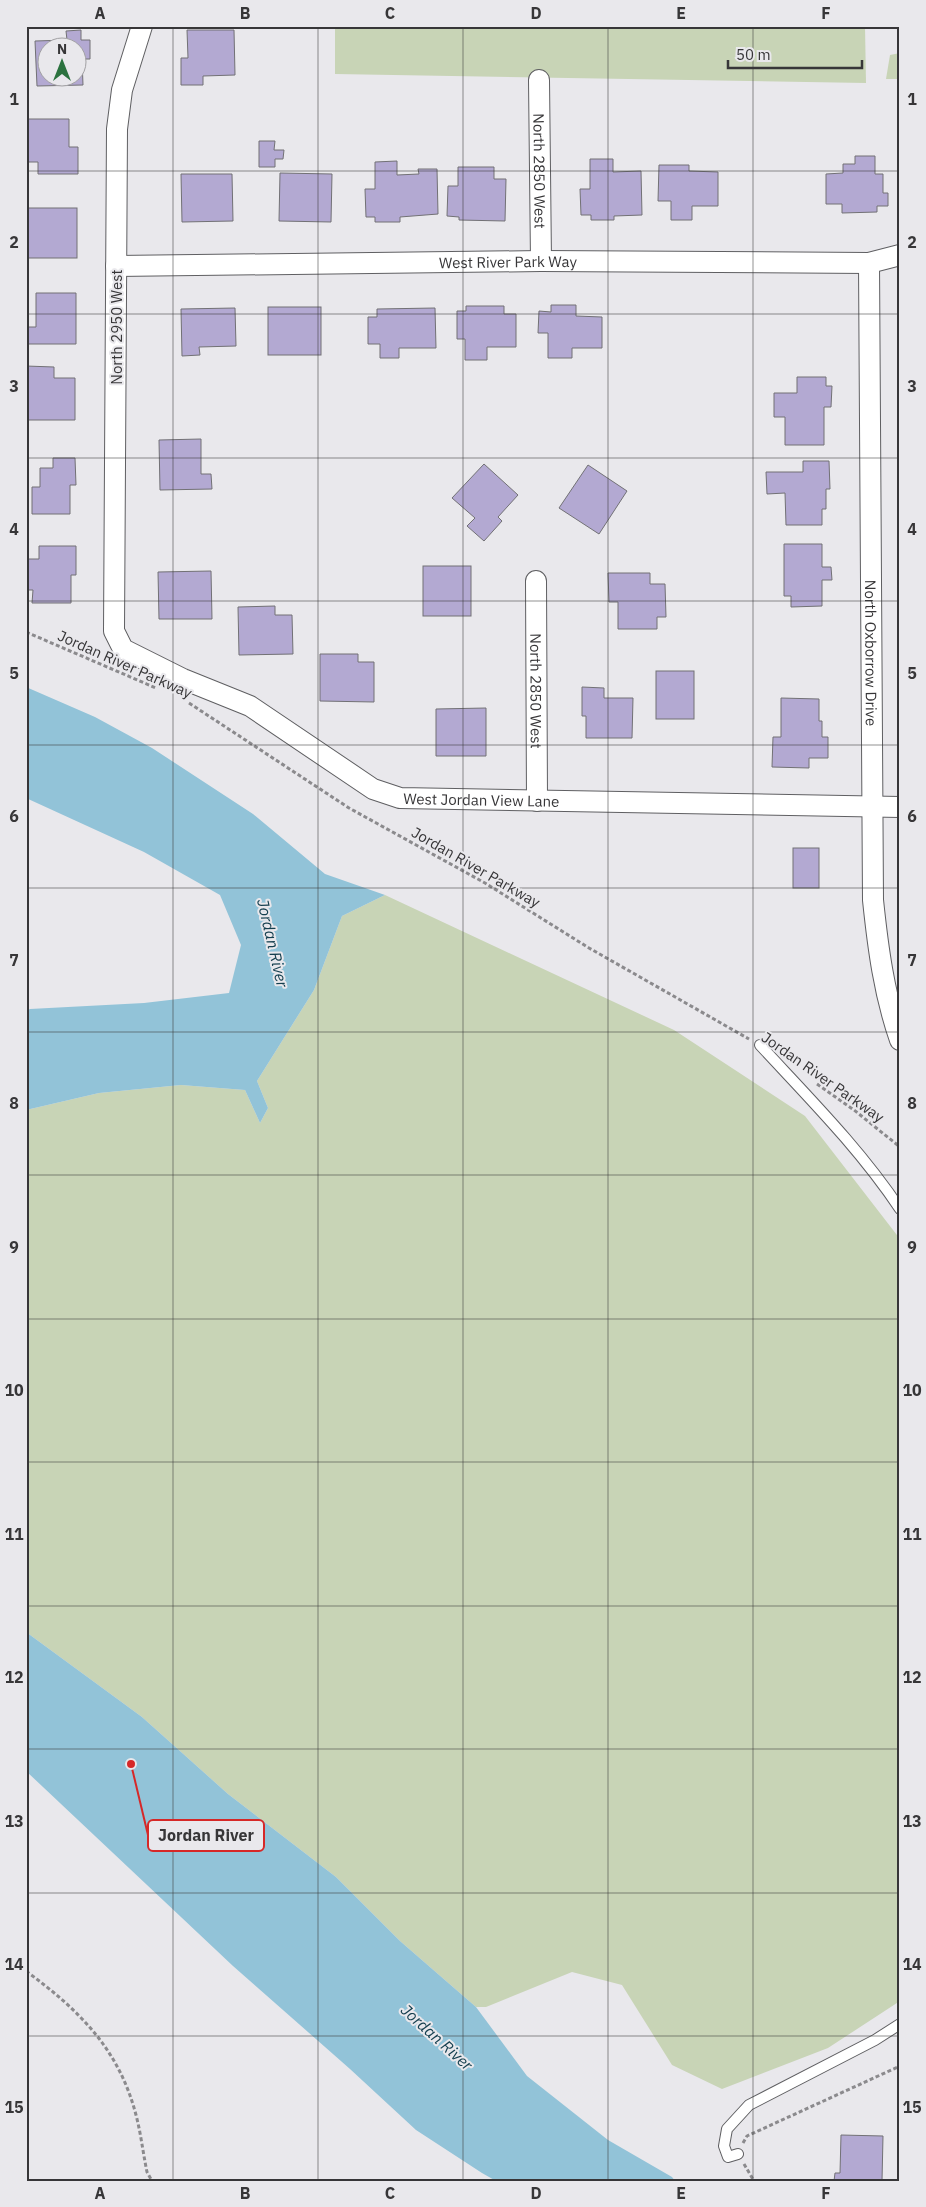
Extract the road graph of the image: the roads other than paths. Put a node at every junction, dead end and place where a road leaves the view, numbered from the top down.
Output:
1 (142, 26) edge
2 (539, 80) dead end
3 (900, 255) edge
4 (541, 262) junction
5 (870, 263) junction
6 (116, 266) junction
7 (536, 581) dead end
8 (114, 631) joint
9 (537, 800) junction
10 (873, 807) junction
11 (900, 807) edge
12 (900, 1040) edge
13 (760, 1045) road end
14 (900, 1209) edge
15 (900, 2024) edge
16 (738, 2154) road end

1 - 6 street, North 2950 West
2 - 4 street, North 2850 West
3 - 5 street, West River Park Way
4 - 5 street, West River Park Way
4 - 6 street, West River Park Way
5 - 10 street, North Oxborrow Drive
6 - 8 street, North 2950 West
7 - 9 street, North 2850 West
8 - 9 street, West Jordan View Lane
9 - 10 street, West Jordan View Lane
10 - 11 street, West Jordan View Lane
10 - 12 street, North Oxborrow Drive
13 - 14 lane
15 - 16 lane

